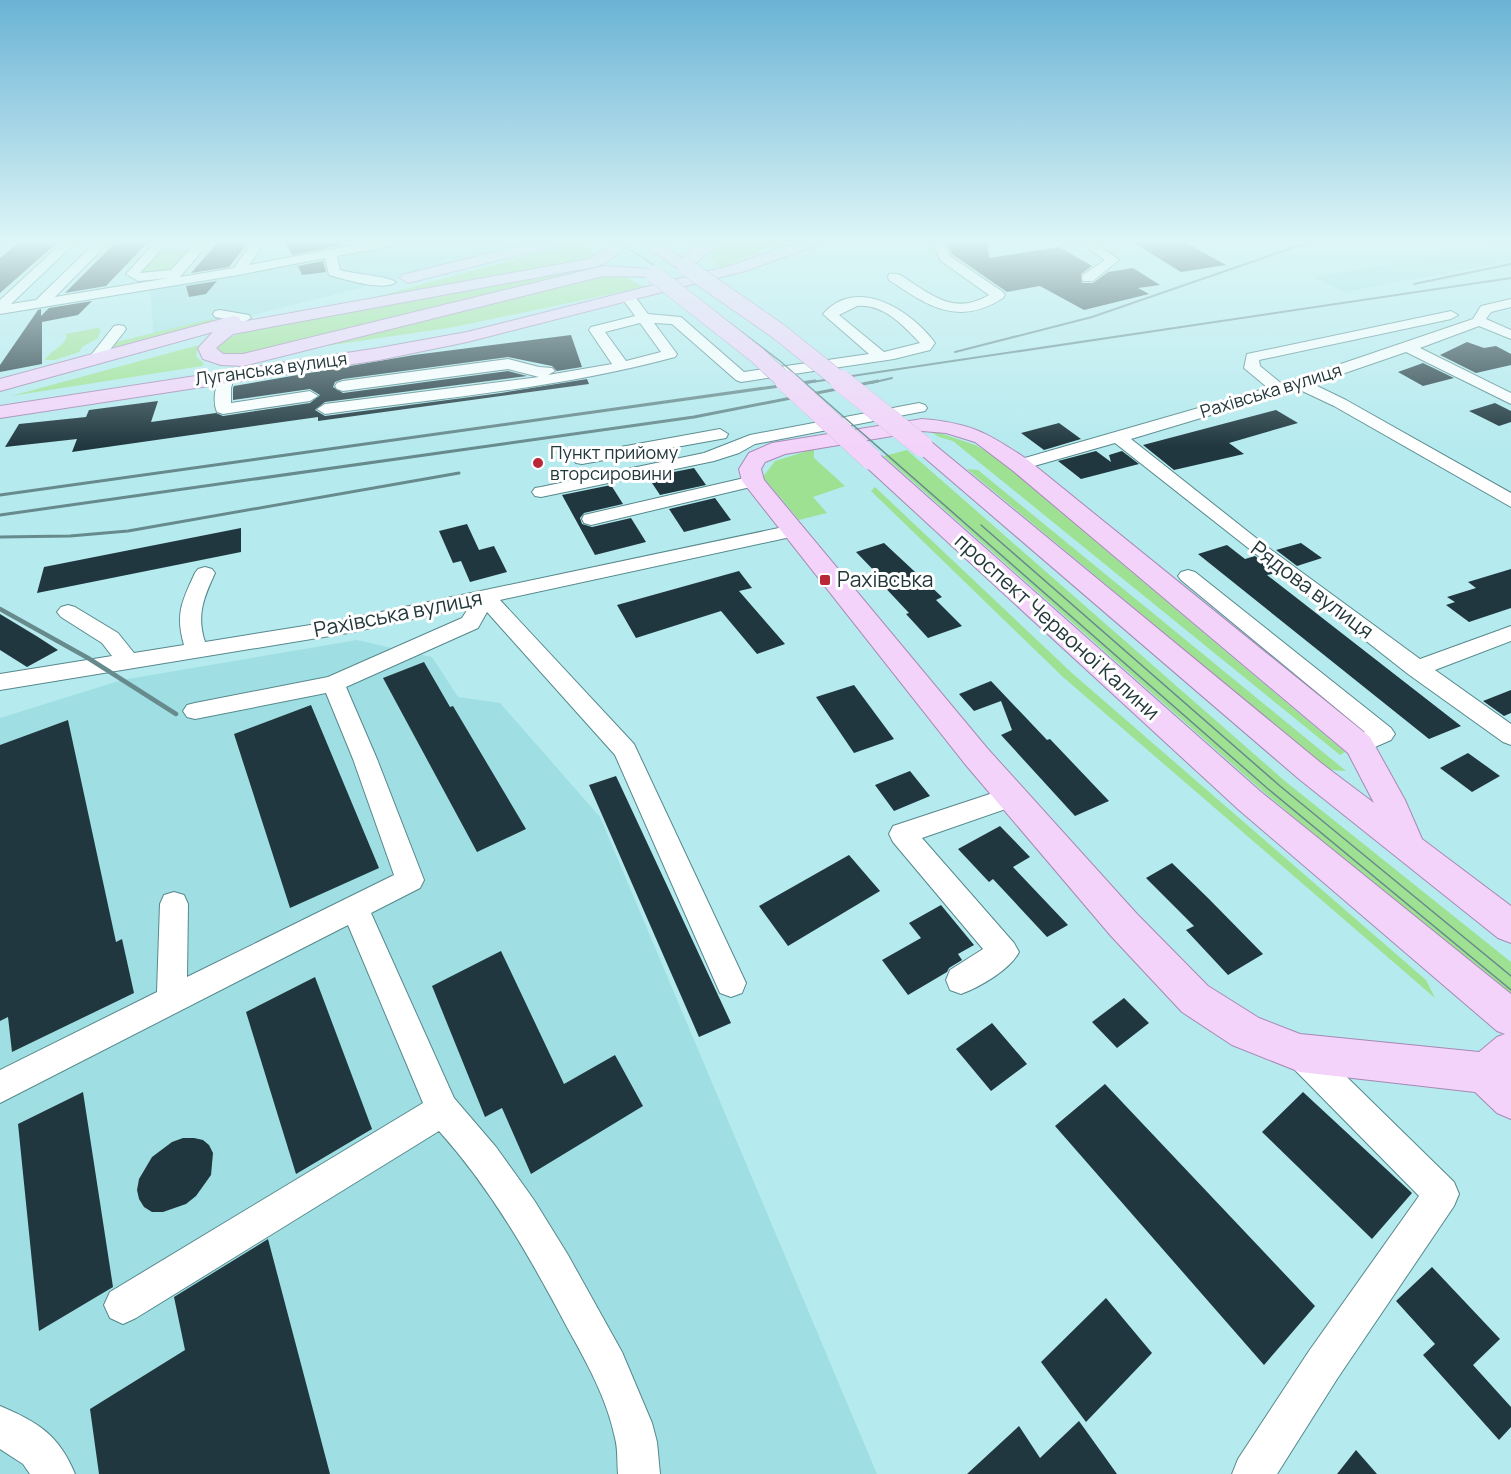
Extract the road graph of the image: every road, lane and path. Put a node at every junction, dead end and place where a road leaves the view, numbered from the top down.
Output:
1 (281, 309) edge
2 (285, 309) edge
3 (313, 309) edge
4 (438, 309) edge
5 (580, 309) edge
6 (637, 309) edge
7 (698, 309) edge
8 (746, 309) edge
9 (842, 309) edge
10 (886, 309) edge
11 (1485, 309) edge
12 (1451, 315) dead end
13 (551, 316) junction
14 (244, 318) junction
15 (644, 318) junction
16 (1479, 321) junction
17 (223, 322) junction
18 (119, 329) dead end
19 (1511, 335) edge
20 (1409, 348) junction
21 (881, 357) junction
22 (96, 358) junction
23 (243, 360) junction
24 (620, 364) junction
25 (227, 375) junction
26 (1299, 383) junction
27 (0, 385) edge
28 (344, 386) dead end
29 (1278, 389) junction
30 (0, 392) edge
31 (310, 396) dead end
32 (1511, 399) edge
33 (0, 401) edge
34 (919, 408) dead end
35 (325, 409) dead end
36 (0, 412) edge
37 (1119, 438) junction
38 (582, 459) dead end
39 (1020, 465) junction
40 (746, 466) junction
41 (541, 492) dead end
42 (1511, 501) edge
43 (591, 519) dead end
44 (793, 531) junction
45 (205, 573) dead end
46 (1188, 576) dead end
47 (485, 597) junction
48 (68, 612) dead end
49 (1511, 633) edge
50 (197, 650) junction
51 (128, 662) junction
52 (1416, 669) junction
53 (0, 682) edge
54 (333, 684) junction
55 (195, 711) dead end
56 (1511, 736) edge
57 (1359, 745) junction
58 (1011, 796) junction
59 (1410, 849) junction
60 (174, 904) dead end
61 (355, 909) junction
62 (1511, 927) edge
63 (962, 980) dead end
64 (731, 983) dead end
65 (172, 1000) junction
66 (1511, 1018) edge
67 (1300, 1053) junction
68 (1502, 1074) edge
69 (0, 1087) edge
70 (442, 1110) junction
71 (123, 1305) dead end
72 (0, 1426) edge
73 (54, 1474) edge
74 (639, 1474) edge
75 (1253, 1474) edge

1 - 14 main road
2 - 17 main road
3 - 17 main road
4 - 23 main road
5 - 13 main road, Луганська вулиця
6 - 15 street
7 - 66 main road, проспект Червоної Калини, bridge
8 - 59 main road, bridge
9 - 21 street
10 - 21 street
11 - 16 street, Рахівська вулиця
12 - 29 street
13 - 23 main road
13 - 25 main road, Луганська вулиця
14 - 17 street
14 - 22 main road
15 - 21 street
15 - 24 street
15 - 24 street
16 - 19 street
16 - 20 street, Рахівська вулиця
17 - 23 main road
17 - 30 main road
18 - 22 street
20 - 26 street, Рахівська вулиця
20 - 32 street
22 - 27 main road
23 - 33 main road
24 - 28 street
24 - 35 street
25 - 31 street
25 - 36 main road, Луганська вулиця
26 - 29 street, Рахівська вулиця
26 - 42 street
29 - 37 street, Рахівська вулиця
34 - 40 street
37 - 39 street, Рахівська вулиця
37 - 52 street, Рядова вулиця
38 - 40 street
39 - 40 main road
39 - 57 main road
40 - 41 street
40 - 43 street
40 - 44 main road
44 - 47 street, Рахівська вулиця
44 - 58 main road
45 - 50 street
46 - 57 street
47 - 50 street, Рахівська вулиця
47 - 54 street
47 - 64 street
48 - 51 street
49 - 52 street
50 - 51 street, Рахівська вулиця
51 - 53 street, Рахівська вулиця
52 - 56 street, Рядова вулиця
54 - 55 street
54 - 61 street
57 - 59 main road
58 - 63 street
58 - 67 main road
59 - 62 main road
60 - 65 street
61 - 65 street
61 - 70 street
65 - 69 street
67 - 68 main road
67 - 75 street
70 - 71 street
70 - 74 street
72 - 73 street

